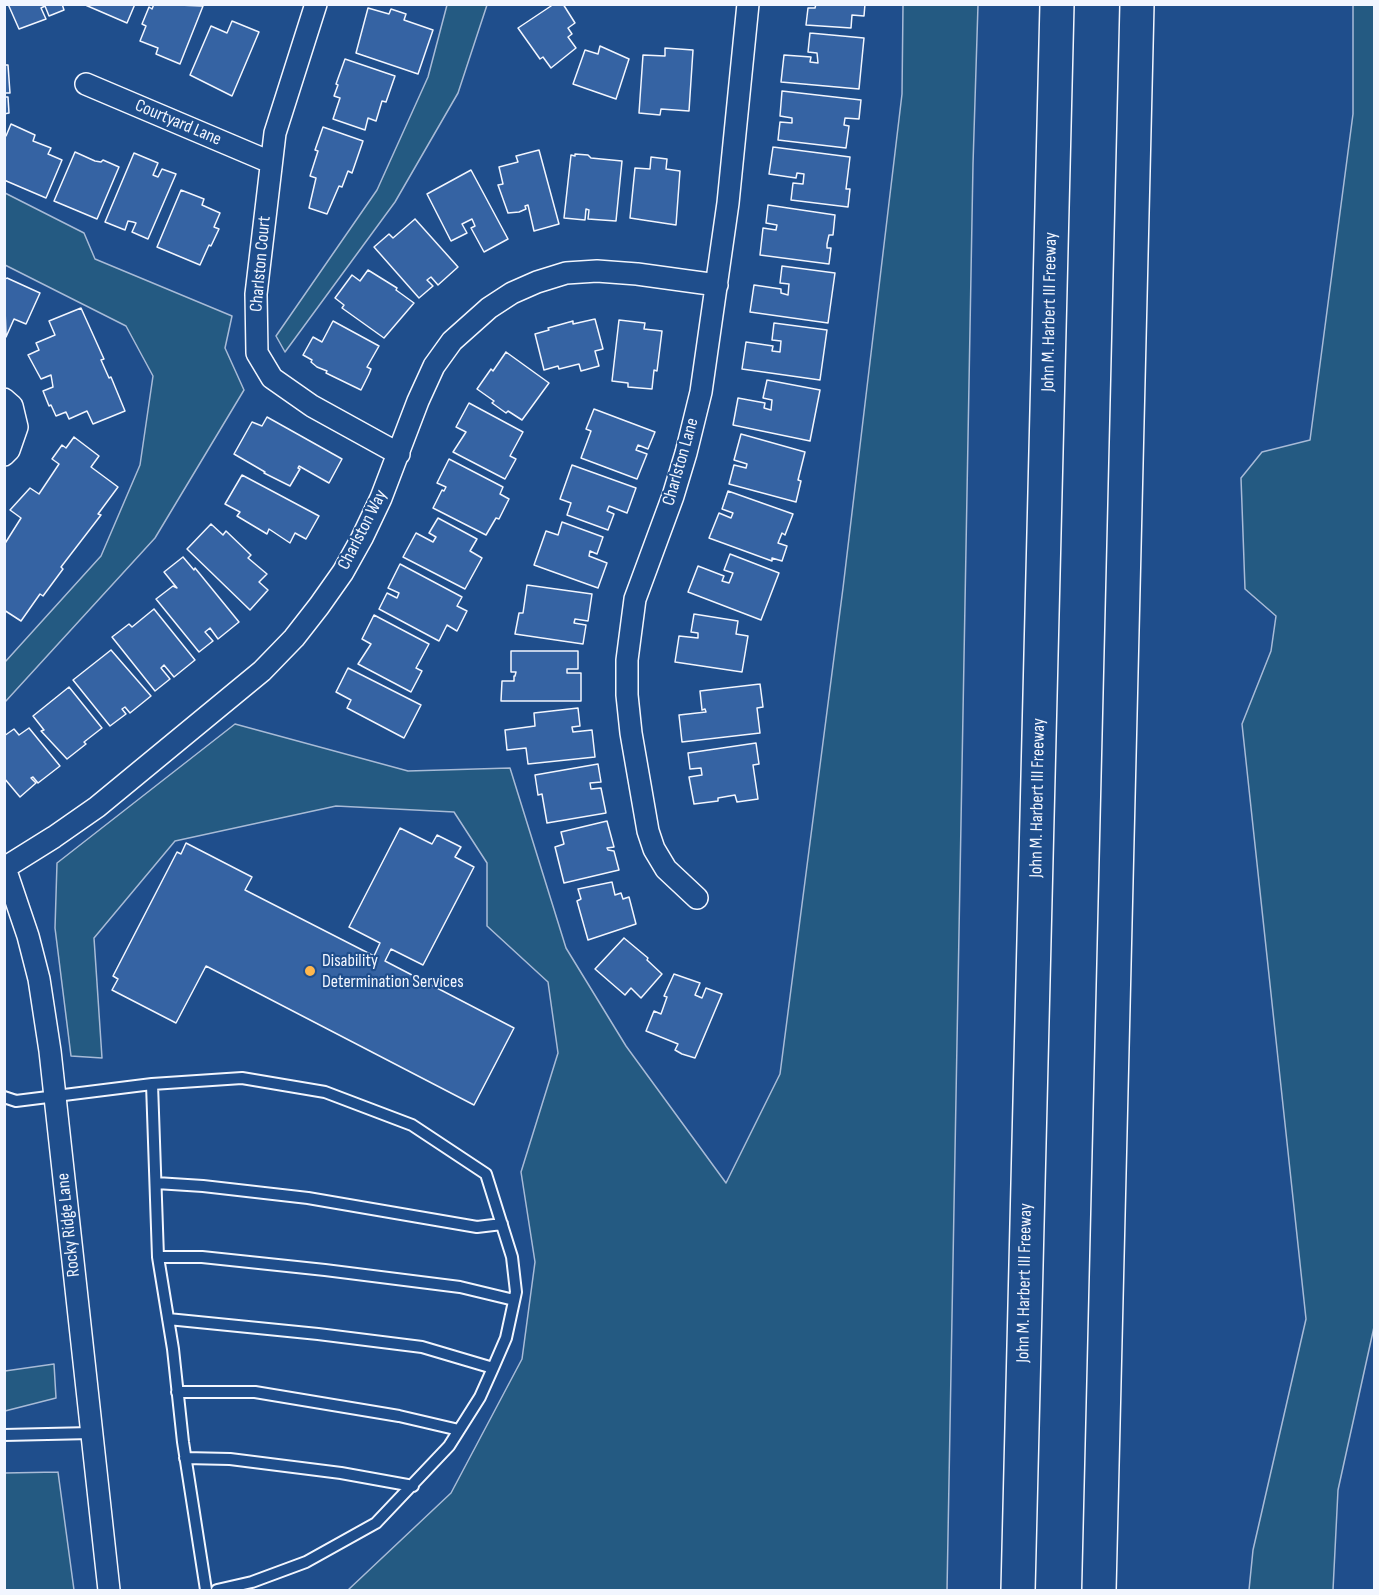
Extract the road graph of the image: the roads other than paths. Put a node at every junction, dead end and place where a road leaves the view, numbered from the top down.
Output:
1 (316, 4) edge
2 (748, 4) edge
3 (1057, 4) edge
4 (1137, 4) edge
5 (86, 84) dead end
6 (270, 162) junction
7 (717, 285) junction
8 (4, 399) edge
9 (399, 454) junction
10 (4, 455) edge
11 (5, 866) edge
12 (697, 898) dead end
13 (152, 1084) junction
14 (55, 1095) junction
15 (4, 1097) edge
16 (156, 1183) junction
17 (502, 1224) junction
18 (158, 1257) junction
19 (514, 1300) junction
20 (168, 1319) junction
21 (493, 1368) junction
22 (177, 1392) junction
23 (459, 1430) junction
24 (91, 1433) junction
25 (4, 1435) edge
26 (185, 1458) junction
27 (413, 1486) junction
28 (109, 1590) edge
29 (206, 1590) edge
30 (217, 1590) edge
31 (1018, 1590) edge
32 (1099, 1590) edge

1 - 6 street, Charlston Court
2 - 7 street, Charlston Lane
3 - 31 highway, John M. Harbert III Freeway
4 - 32 highway
5 - 6 street, Courtyard Lane
6 - 9 street, Charlston Court
7 - 9 street, Charlston Way
7 - 12 street, Charlston Lane
8 - 10 street
9 - 11 street, Charlston Way
11 - 14 street, Rocky Ridge Lane
13 - 14 lane
13 - 16 lane
13 - 17 lane
14 - 15 lane
14 - 24 street, Rocky Ridge Lane
16 - 17 lane
16 - 18 lane
17 - 19 lane
18 - 19 lane
18 - 20 lane
19 - 21 lane
20 - 21 lane
20 - 22 lane
21 - 23 lane
22 - 23 lane
22 - 26 lane
23 - 27 lane
24 - 25 lane
24 - 28 street, Rocky Ridge Lane
26 - 27 lane
26 - 29 lane
27 - 30 lane

